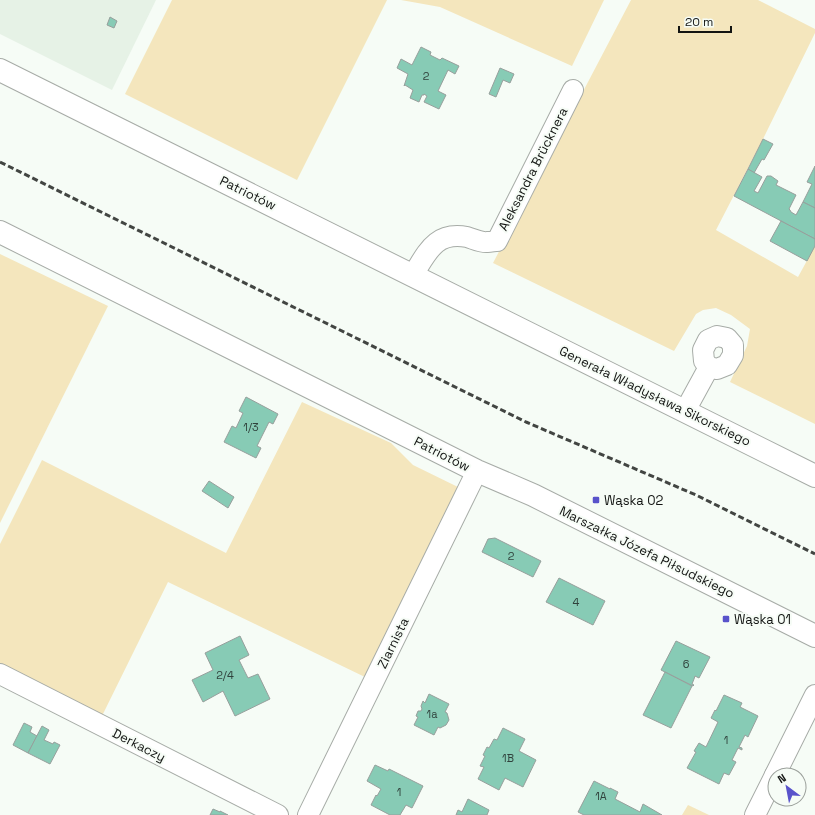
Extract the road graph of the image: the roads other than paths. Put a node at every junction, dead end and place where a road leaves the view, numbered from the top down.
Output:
1 (0, 70) edge
2 (573, 90) dead end
3 (0, 232) edge
4 (414, 275) junction
5 (495, 317) joint
6 (709, 367) dead end
7 (685, 411) junction
8 (477, 471) junction
9 (815, 476) edge
10 (815, 636) edge
11 (0, 674) edge
12 (815, 695) edge
13 (779, 767) edge
14 (767, 791) edge
15 (278, 815) edge
16 (308, 815) edge
17 (755, 815) edge

1 - 4 main road, Patriotów
2 - 4 street, Aleksandra Brücknera
3 - 8 main road, Patriotów
4 - 5 main road, Patriotów
5 - 7 main road, Generała Władysława Sikorskiego
6 - 7 street
7 - 9 main road, Generała Władysława Sikorskiego
8 - 10 main road, Marszałka Józefa Piłsudskiego
8 - 16 street, Ziarnista
11 - 15 street, Derkaczy
12 - 13 street
14 - 17 street

